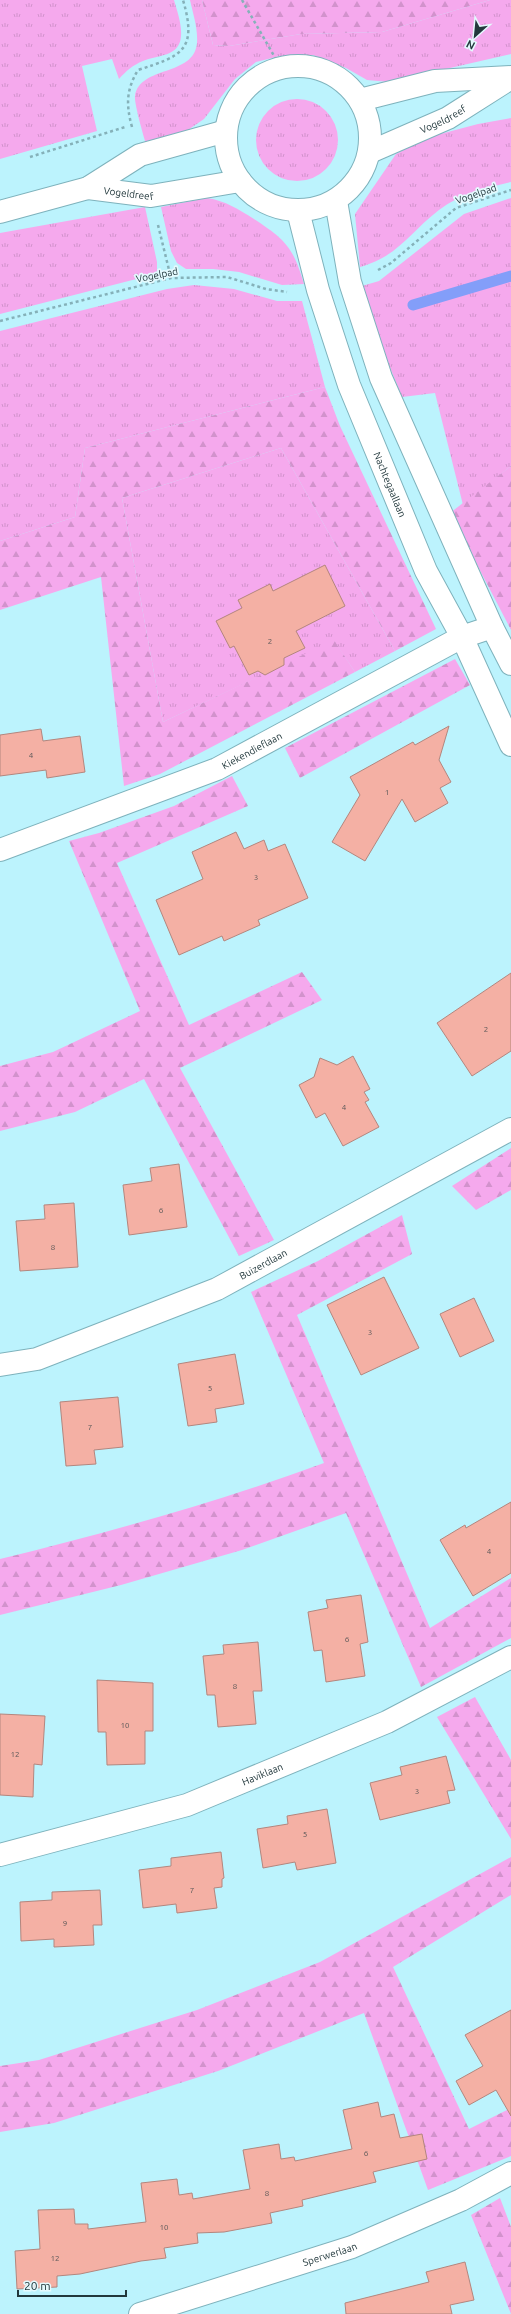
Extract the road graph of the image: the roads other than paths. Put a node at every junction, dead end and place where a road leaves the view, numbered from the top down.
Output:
1 (511, 77) edge
2 (360, 100) junction
3 (226, 131) junction
4 (370, 152) junction
5 (240, 181) junction
6 (88, 188) junction
7 (336, 201) junction
8 (298, 211) junction
9 (0, 212) edge
10 (492, 627) junction
11 (462, 637) junction
12 (511, 664) edge
13 (511, 745) edge
14 (0, 850) edge
15 (511, 1129) edge
16 (0, 1365) edge
17 (511, 1657) edge
18 (0, 1855) edge
19 (511, 2173) edge
20 (140, 2314) edge

1 - 2 street, Vogeldreef
1 - 4 street, Vogeldreef
2 - 3 street
2 - 4 street
3 - 5 street
3 - 6 street, Vogeldreef
4 - 7 street
5 - 6 street, Vogeldreef
5 - 8 street
6 - 9 street, Vogeldreef
7 - 8 street
7 - 10 street
8 - 11 street, Nachtegaallaan
10 - 11 street, Kiekendieflaan
10 - 12 street
11 - 13 street, Nachtegaallaan
11 - 14 street, Kiekendieflaan
15 - 16 street, Buizerdlaan
17 - 18 street, Haviklaan
19 - 20 street, Sperwerlaan

